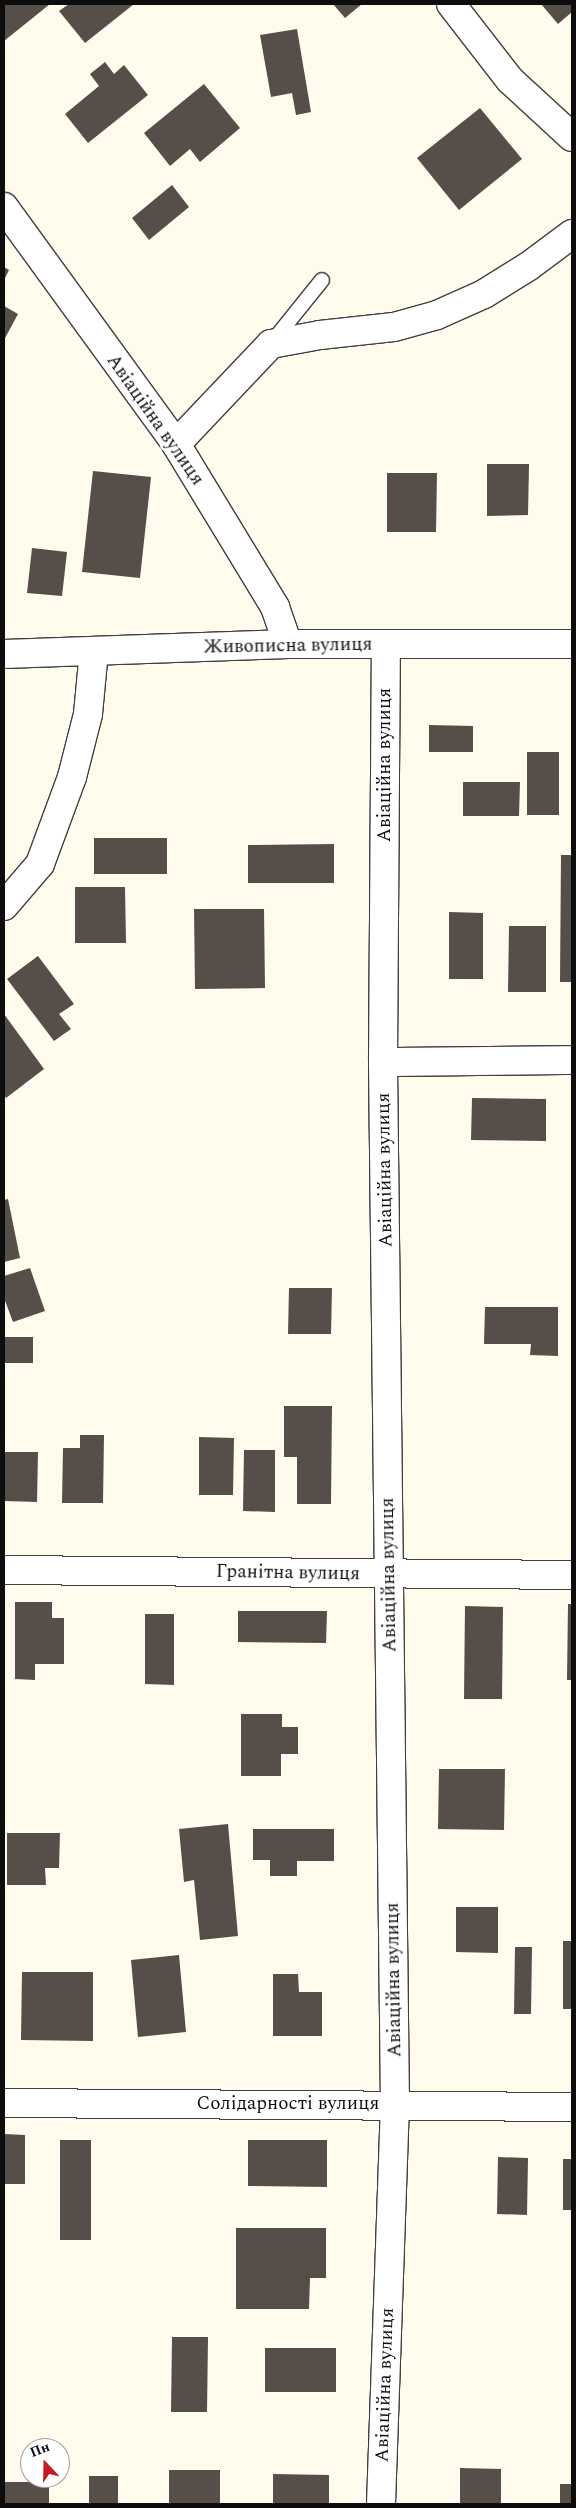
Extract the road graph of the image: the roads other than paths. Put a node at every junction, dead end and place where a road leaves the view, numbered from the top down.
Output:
1 (452, 4) edge
2 (572, 137) edge
3 (4, 207) edge
4 (572, 234) edge
5 (322, 280) dead end
6 (271, 344) junction
7 (176, 444) junction
8 (288, 644) junction
9 (572, 644) edge
10 (386, 645) junction
11 (94, 651) junction
12 (4, 654) edge
13 (4, 906) edge
14 (572, 1060) edge
15 (384, 1062) junction
16 (4, 1570) edge
17 (389, 1574) junction
18 (572, 1575) edge
19 (4, 2103) edge
20 (395, 2105) junction
21 (572, 2107) edge
22 (381, 2504) edge

1 - 2 street
3 - 7 street, Авіаційна вулиця
4 - 6 street
5 - 6 lane
6 - 7 street
7 - 8 street, Авіаційна вулиця
8 - 10 street, Живописна вулиця
8 - 11 street, Живописна вулиця
9 - 10 street, Живописна вулиця
10 - 15 street, Авіаційна вулиця
11 - 12 street, Живописна вулиця
11 - 13 street
14 - 15 street
15 - 17 street, Авіаційна вулиця
16 - 17 street, Гранітна вулиця
17 - 18 street, Гранітна вулиця
17 - 20 street, Авіаційна вулиця
19 - 20 street, Солідарності вулиця
20 - 21 street, Солідарності вулиця
20 - 22 street, Авіаційна вулиця

